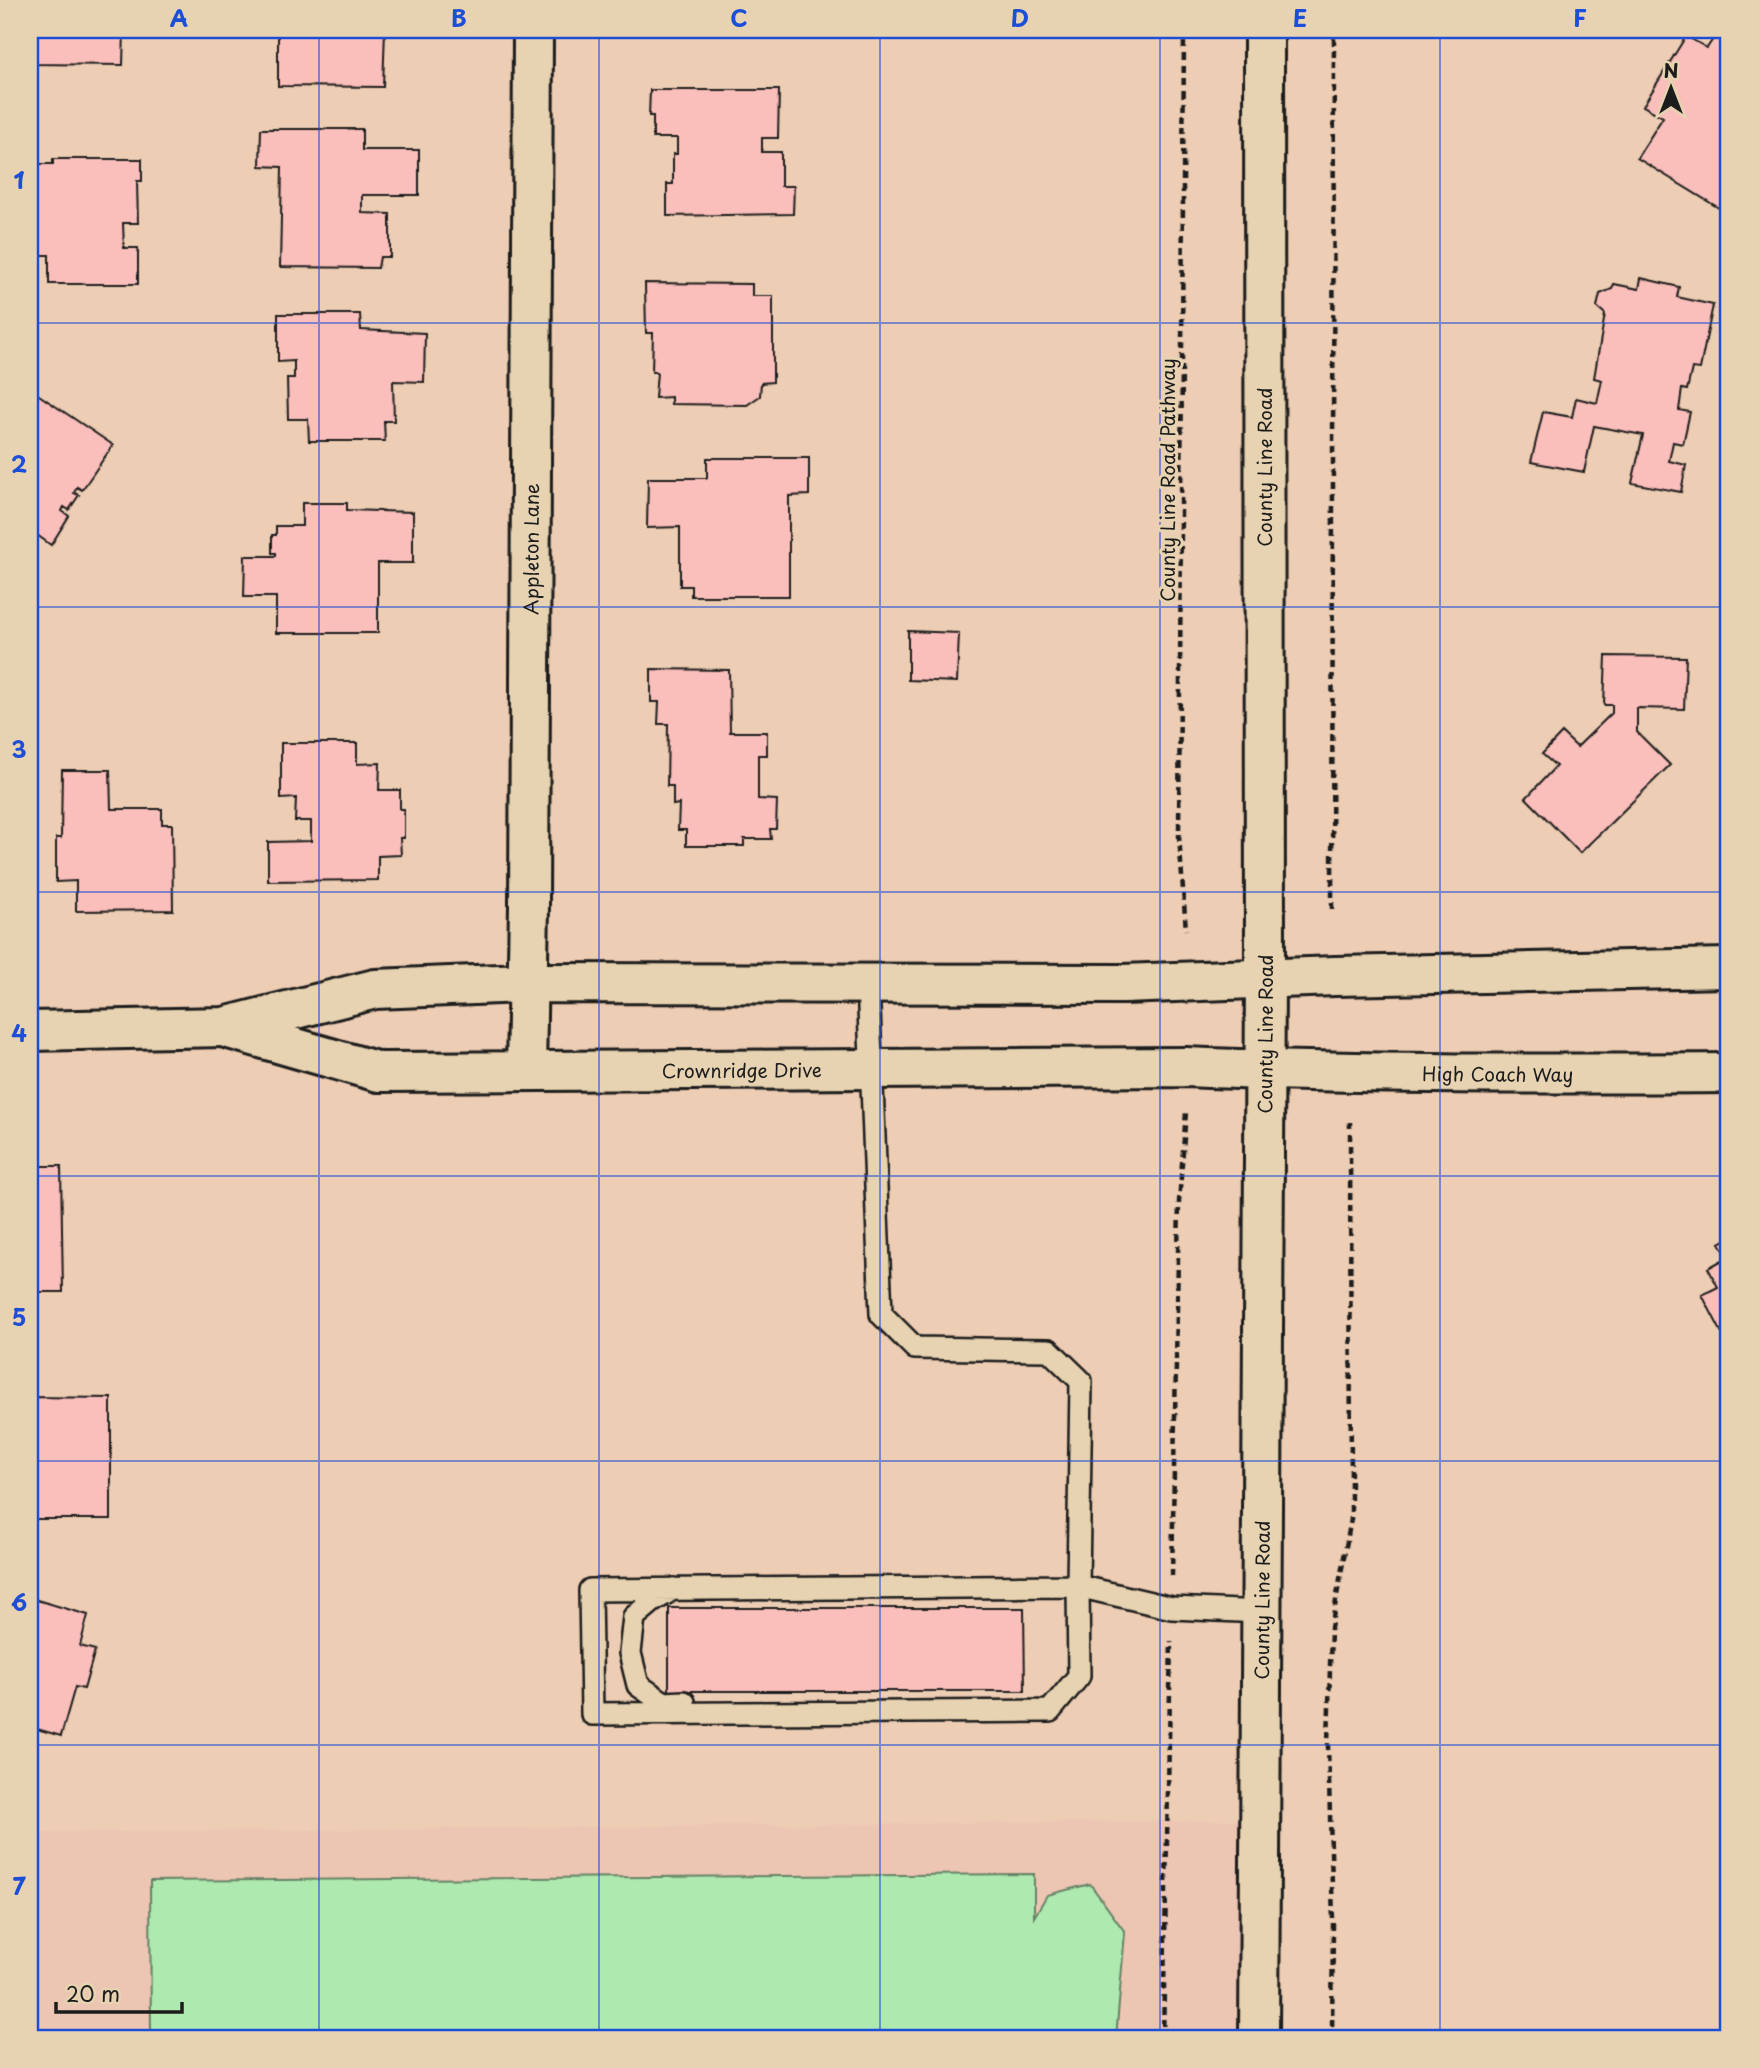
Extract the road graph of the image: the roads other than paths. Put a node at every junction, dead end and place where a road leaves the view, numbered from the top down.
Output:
1 (533, 30) edge
2 (1264, 30) edge
3 (1729, 968) edge
4 (1265, 978) junction
5 (526, 982) junction
6 (868, 983) junction
7 (225, 1027) junction
8 (30, 1031) edge
9 (872, 1069) junction
10 (1264, 1070) junction
11 (526, 1071) junction
12 (1729, 1073) edge
13 (1078, 1586) junction
14 (673, 1589) junction
15 (1262, 1612) junction
16 (855, 1713) junction
17 (1259, 2038) edge

1 - 5 street, Appleton Lane
2 - 4 street, County Line Road
3 - 4 street
4 - 6 street, Crownridge Drive
4 - 10 street, County Line Road
5 - 6 street, Crownridge Drive
5 - 7 street, Crownridge Drive
5 - 11 street, Appleton Lane
6 - 9 lane
7 - 8 street, Crownridge Drive
7 - 11 street, Crownridge Drive
9 - 10 street, Crownridge Drive
9 - 11 street, Crownridge Drive
9 - 13 lane
10 - 12 street, High Coach Way
10 - 15 street, County Line Road
13 - 14 lane
13 - 15 lane
13 - 16 lane
14 - 16 lane
14 - 16 lane
15 - 17 street, County Line Road

